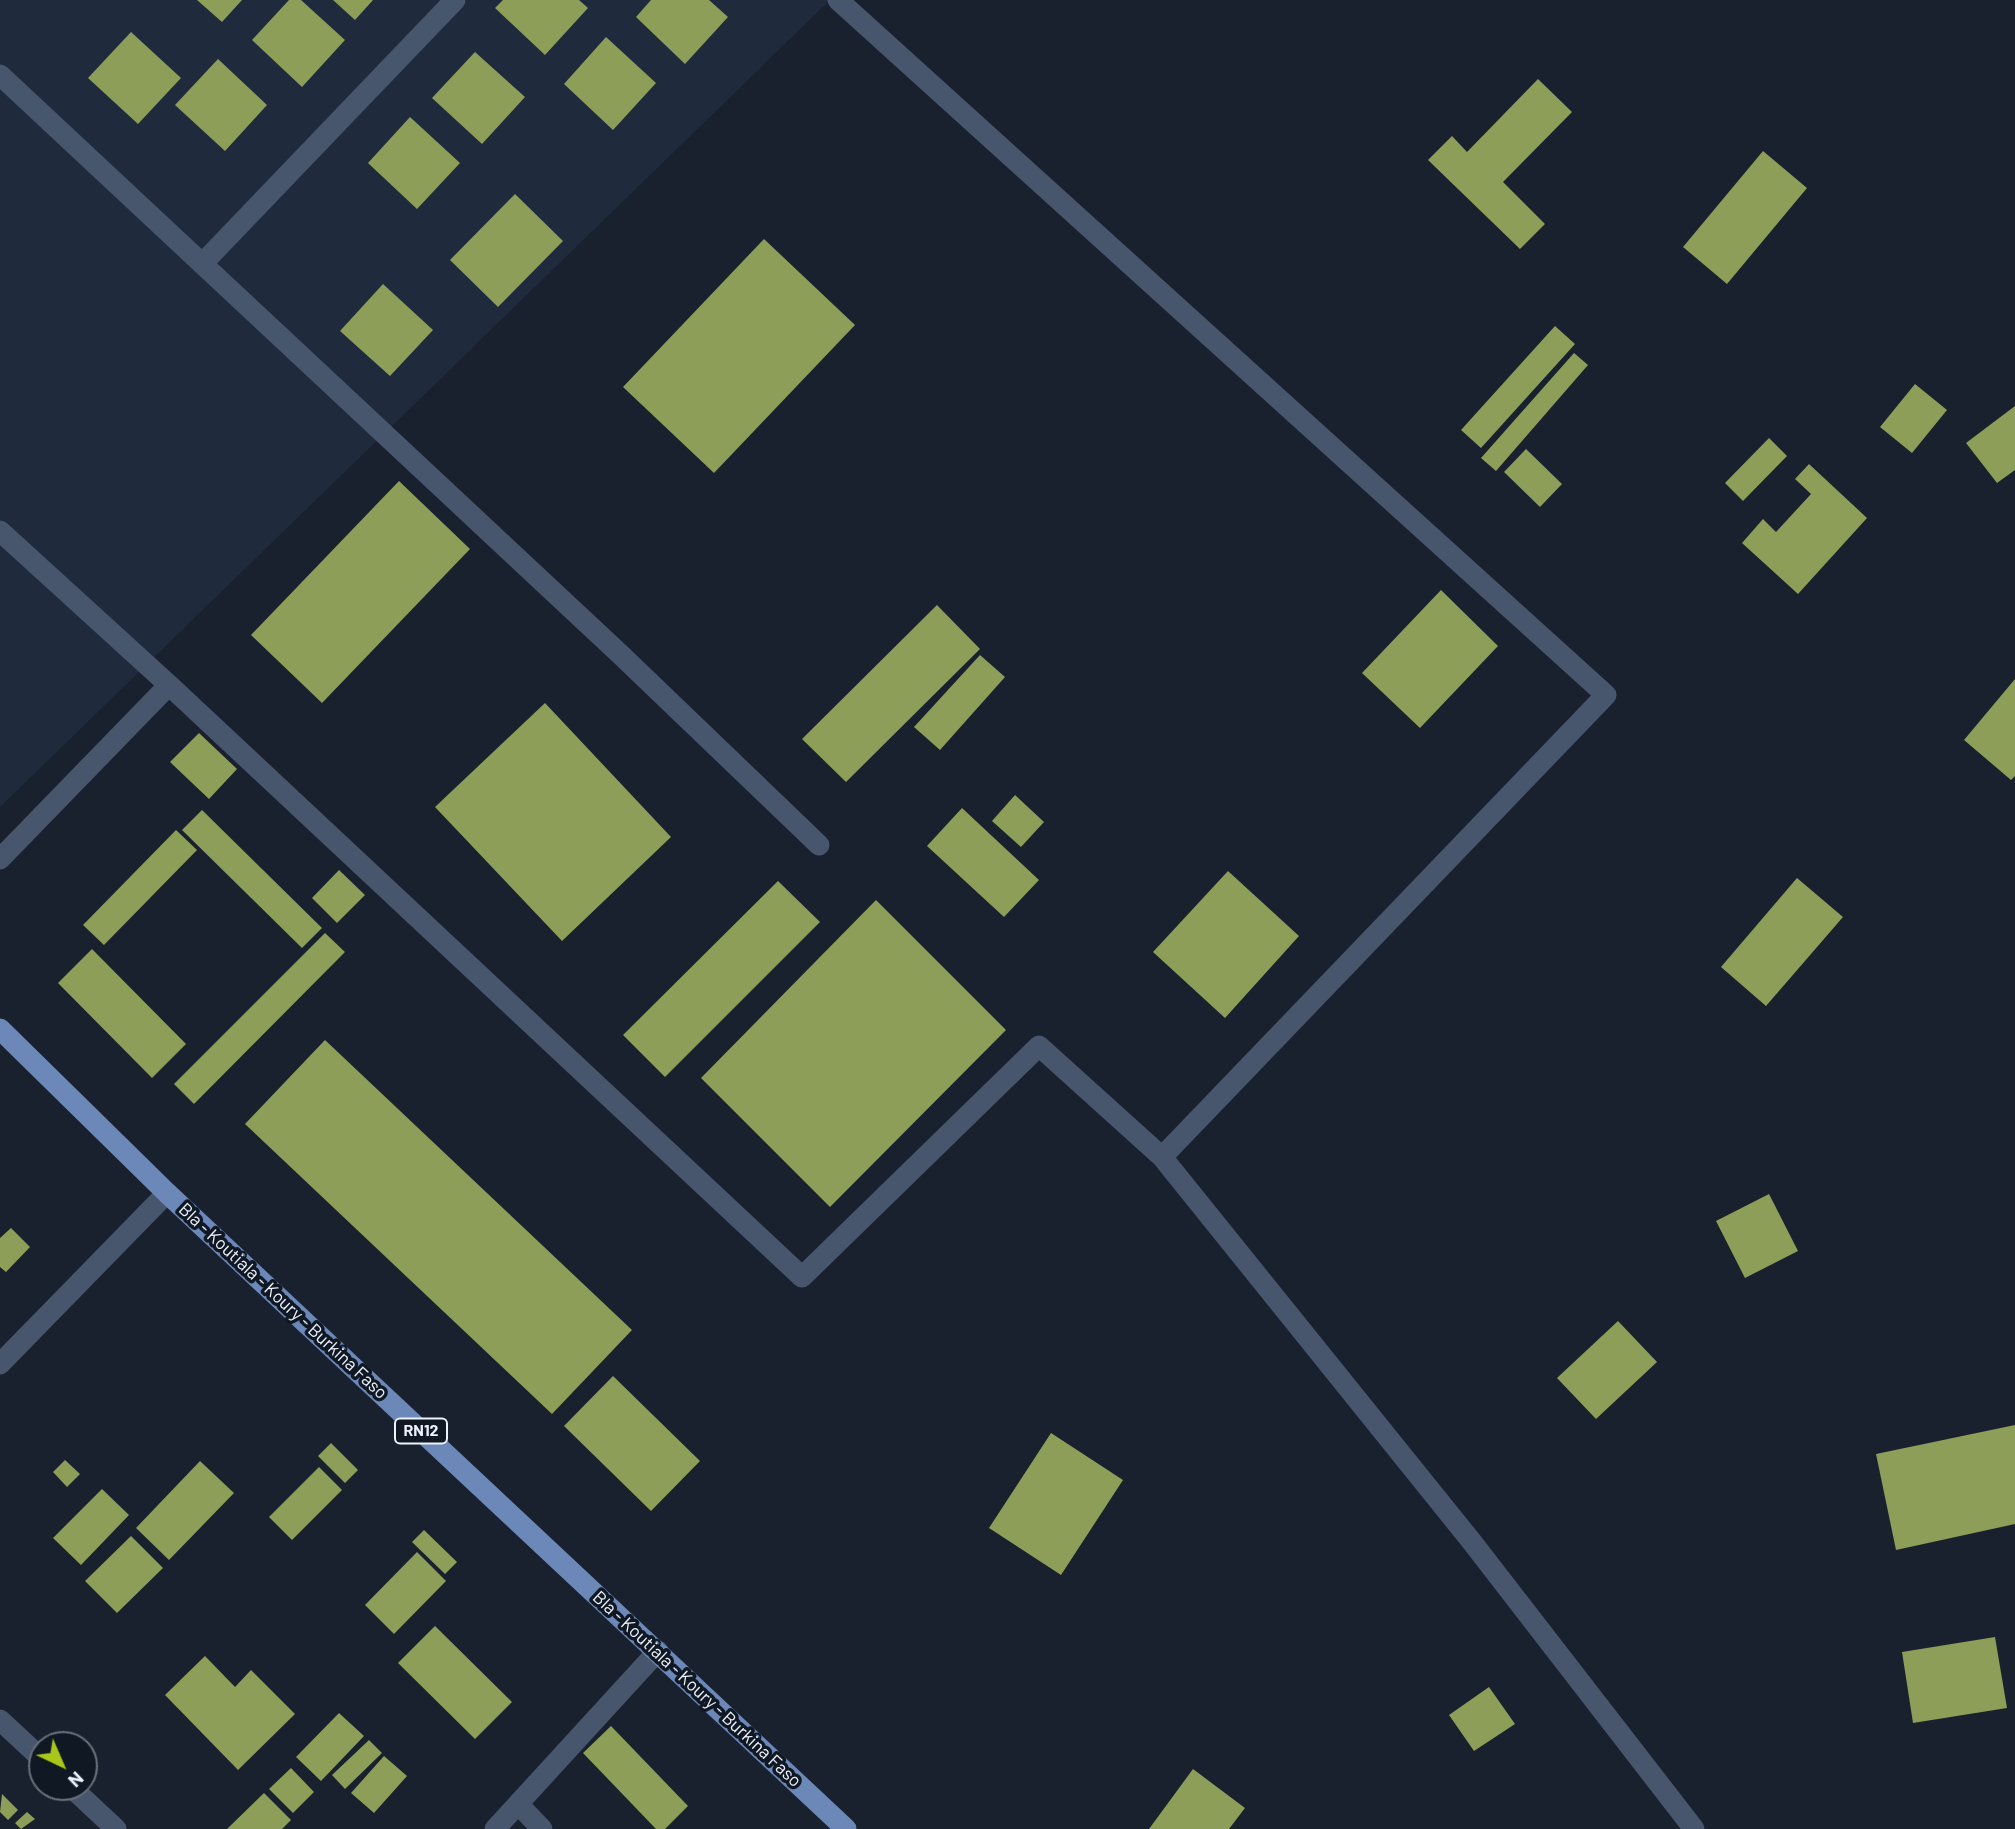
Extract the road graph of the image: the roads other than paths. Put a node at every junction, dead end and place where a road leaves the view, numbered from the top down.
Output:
1 (454, 0) edge
2 (838, 0) edge
3 (0, 75) edge
4 (202, 264) junction
5 (0, 531) edge
6 (169, 685) junction
7 (820, 845) dead end
8 (0, 859) edge
9 (0, 1029) edge
10 (1162, 1157) junction
11 (167, 1193) junction
12 (0, 1364) edge
13 (658, 1651) junction
14 (0, 1720) edge
15 (28, 1746) edge
16 (86, 1801) edge
17 (518, 1804) junction
18 (116, 1829) edge
19 (495, 1829) edge
20 (542, 1829) edge
21 (845, 1829) edge
22 (1694, 1829) edge

1 - 4 street
2 - 10 street
3 - 4 street
4 - 7 street
5 - 6 street
6 - 8 street
6 - 10 street
9 - 11 main road, Bla - Koutiala - Koury - Burkina Faso / RN12
10 - 22 street
11 - 12 street
11 - 13 main road, Bla - Koutiala - Koury - Burkina Faso / RN12
13 - 17 street
13 - 21 main road, Bla - Koutiala - Koury - Burkina Faso / RN12
14 - 15 street
16 - 18 street
17 - 19 street
17 - 20 street

